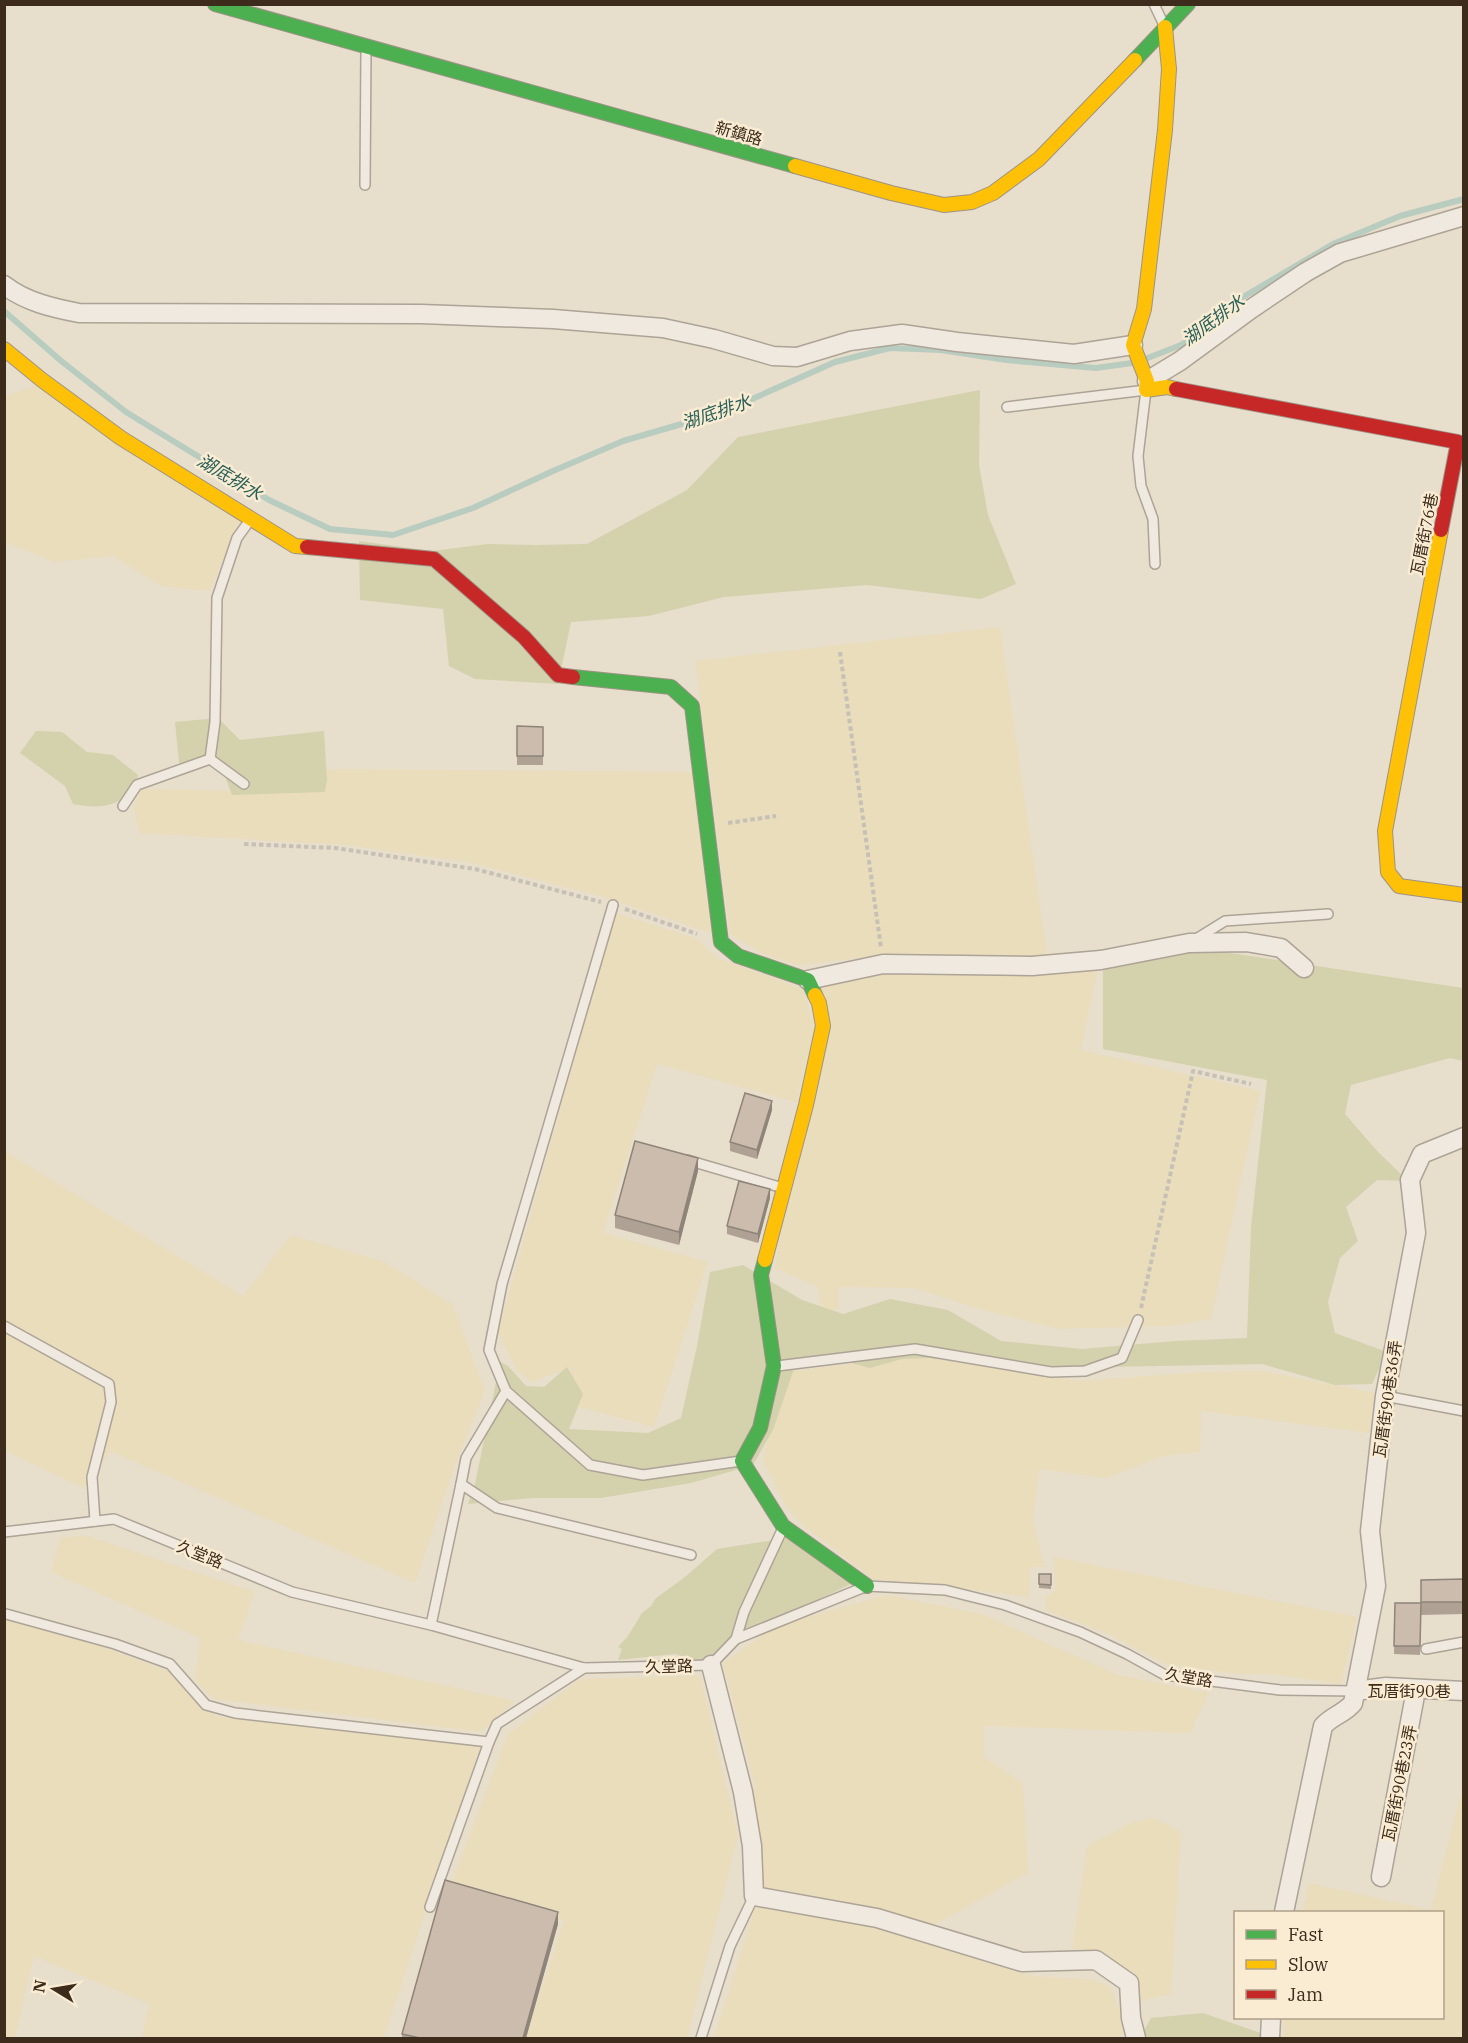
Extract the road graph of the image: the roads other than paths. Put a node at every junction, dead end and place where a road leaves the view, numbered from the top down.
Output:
1 (215, 4) edge
2 (1154, 4) edge
3 (1188, 4) edge
4 (1165, 27) junction
5 (366, 46) junction
6 (365, 185) dead end
7 (1464, 216) edge
8 (4, 285) edge
9 (1133, 345) junction
10 (4, 349) edge
11 (1146, 385) junction
12 (1007, 407) dead end
13 (250, 519) junction
14 (1155, 564) dead end
15 (210, 759) junction
16 (244, 784) dead end
17 (123, 806) dead end
18 (1464, 895) edge
19 (613, 905) road end
20 (1328, 914) dead end
21 (1189, 943) junction
22 (1304, 968) dead end
23 (808, 980) junction
24 (1464, 1137) edge
25 (674, 1157) edge
26 (784, 1188) junction
27 (1138, 1320) road end
28 (4, 1326) edge
29 (774, 1366) junction
30 (506, 1390) junction
31 (1385, 1396) junction
32 (1464, 1411) edge
33 (742, 1461) junction
34 (460, 1484) junction
35 (95, 1521) junction
36 (783, 1526) junction
37 (4, 1532) edge
38 (691, 1555) dead end
39 (867, 1586) junction
40 (6, 1614) dead end
41 (431, 1625) junction
42 (736, 1639) junction
43 (1464, 1642) edge
44 (1426, 1649) dead end
45 (711, 1665) junction
46 (584, 1668) junction
47 (1416, 1690) junction
48 (1355, 1691) junction
49 (1464, 1691) edge
50 (489, 1742) junction
51 (1381, 1877) dead end
52 (754, 1896) junction
53 (430, 1907) dead end
54 (1284, 1911) edge
55 (1271, 2019) edge
56 (701, 2038) edge
57 (1136, 2038) edge
58 (1270, 2038) edge

1 - 5 street, 新鎮路
2 - 4 lane
3 - 4 street, 新鎮路
4 - 5 street, 新鎮路
4 - 9 street
5 - 6 lane
7 - 11 street
8 - 9 street
9 - 11 street
10 - 13 street
11 - 12 lane
11 - 14 lane
11 - 18 street, 瓦厝街76巷
13 - 15 lane
13 - 23 street
15 - 16 lane
15 - 17 lane
19 - 30 lane
20 - 21 lane
21 - 22 street
21 - 23 street
23 - 26 street
24 - 31 street, 瓦厝街90巷36弄
25 - 26 lane
26 - 29 street
27 - 29 lane
28 - 35 lane
29 - 33 street
30 - 33 lane
30 - 34 lane
31 - 32 lane
31 - 48 street, 瓦厝街90巷36弄
33 - 36 street
34 - 38 lane
34 - 41 lane
35 - 37 lane, 久堂路
35 - 41 lane, 久堂路
36 - 39 street
36 - 42 lane
39 - 42 lane, 久堂路
39 - 48 lane, 久堂路
40 - 50 lane
41 - 46 lane, 久堂路
42 - 45 lane, 久堂路
43 - 44 lane
45 - 46 lane, 久堂路
45 - 52 street
46 - 50 lane
47 - 48 street, 瓦厝街90巷
47 - 49 street, 瓦厝街90巷
47 - 51 street, 瓦厝街90巷23弄
48 - 54 street
50 - 53 lane
52 - 56 lane
52 - 57 street
55 - 58 street

